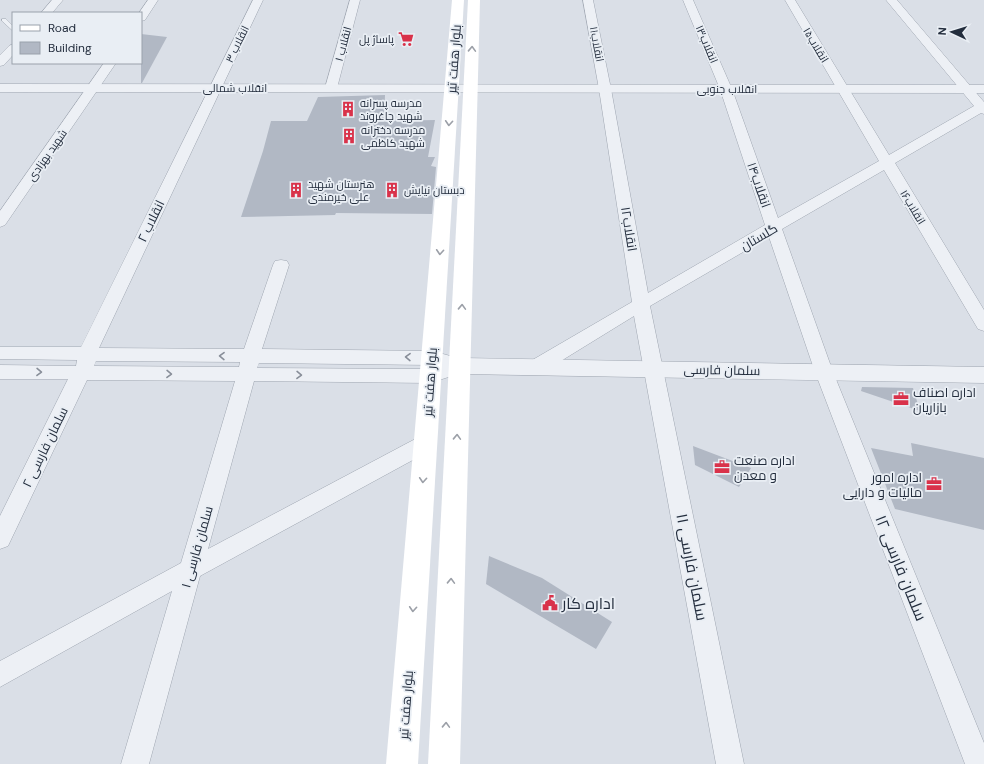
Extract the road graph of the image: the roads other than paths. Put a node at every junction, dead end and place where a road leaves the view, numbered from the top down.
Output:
1 (58, 0) edge
2 (153, 0) edge
3 (258, 0) edge
4 (355, 0) edge
5 (458, 0) edge
6 (474, 0) edge
7 (588, 0) edge
8 (688, 0) edge
9 (790, 0) edge
10 (891, 0) edge
11 (47, 12) edge
12 (142, 16) edge
13 (4, 20) dead end
14 (12, 28) edge
15 (12, 49) edge
16 (0, 62) edge
17 (109, 64) edge
18 (0, 88) edge
19 (93, 88) junction
20 (215, 88) junction
21 (331, 88) junction
22 (461, 88) junction
23 (605, 89) junction
24 (726, 89) junction
25 (843, 89) junction
26 (967, 89) junction
27 (984, 89) edge
28 (983, 109) edge
29 (887, 163) junction
30 (0, 222) edge
31 (774, 228) junction
32 (281, 265) dead end
33 (641, 304) junction
34 (984, 325) edge
35 (0, 353) edge
36 (84, 363) junction
37 (248, 365) junction
38 (460, 366) junction
39 (431, 367) junction
40 (536, 368) junction
41 (654, 369) junction
42 (0, 372) edge
43 (824, 372) junction
44 (984, 375) edge
45 (426, 443) junction
46 (0, 539) edge
47 (191, 568) junction
48 (0, 675) edge
49 (135, 764) edge
50 (402, 764) edge
51 (444, 764) edge
52 (730, 764) edge
53 (979, 764) edge

1 - 11 street
2 - 12 street
3 - 20 street, انقلاب ۳
4 - 21 street, انقلاب ۱
5 - 22 main road, بلوار هفت تیر
22 -> 6 main road, بلوار هفت تیر
7 - 23 street, انقلاب۱۱
8 - 24 street, انقلاب۱۳
9 - 25 street, انقلاب۱۵
10 - 26 street
13 - 14 lane
15 - 16 street
17 - 19 street, شهید بهزادی
18 - 19 street, انقلاب شمالی
19 - 20 street, انقلاب شمالی
19 - 30 street, شهید بهزادی
20 - 21 street, انقلاب شمالی
20 - 36 street, انقلاب ۲
21 - 22 street, انقلاب شمالی
22 - 23 street, انقلاب جنوبی
38 -> 22 main road, بلوار هفت تیر
22 -> 39 main road, بلوار هفت تیر
23 - 24 street, انقلاب جنوبی
23 - 33 street, انقلاب۱۲
24 - 25 street, انقلاب جنوبی
24 - 31 street, انقلاب۱۴
25 - 26 street, انقلاب جنوبی
25 - 29 street, انقلاب۱۶
26 - 27 street, انقلاب جنوبی
26 - 28 street
28 - 29 street, گلستان
29 - 31 street, گلستان
29 - 34 street, انقلاب۱۶
31 - 33 street, گلستان
31 - 43 street, انقلاب۱۴
32 - 37 street, سلمان فارسی ۱
33 - 40 street, گلستان
33 - 41 street, انقلاب۱۲
35 - 36 street
36 - 37 street
42 -> 36 street
36 - 46 street, سلمان فارسی ۲
37 - 39 street
37 - 47 street, سلمان فارسی ۱
38 - 39 street
38 - 40 street, سلمان فارسی
51 -> 38 main road, بلوار هفت تیر
39 - 45 main road, بلوار هفت تیر
40 - 41 street, سلمان فارسی
41 - 43 street, سلمان فارسی
41 - 52 street, سلمان فارسی ۱۱
43 - 44 street, سلمان فارسی
43 - 53 street, سلمان فارسی ۱۲
45 - 47 street
45 -> 50 main road, بلوار هفت تیر
47 - 48 street
47 - 49 street, سلمان فارسی ۱

